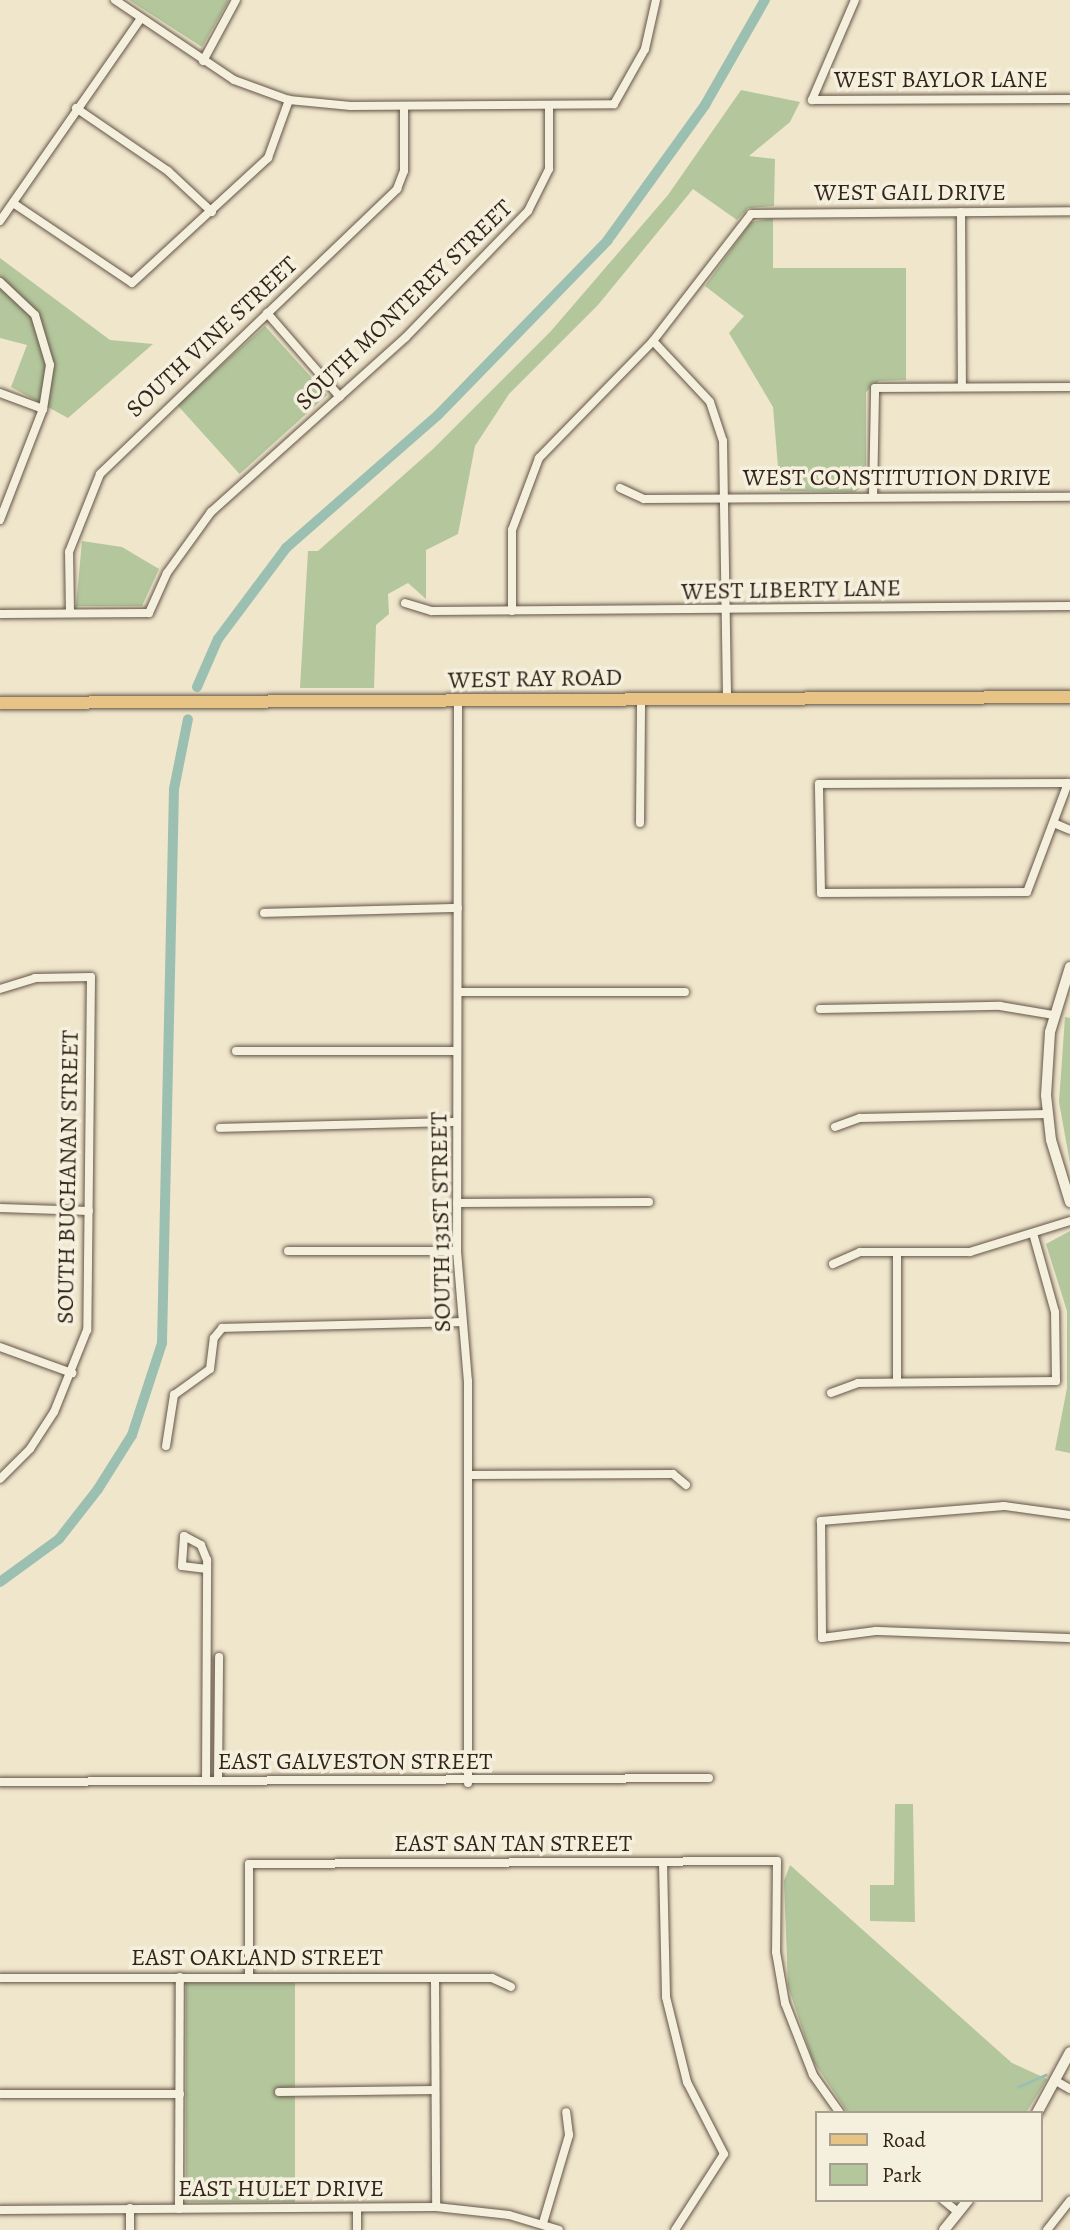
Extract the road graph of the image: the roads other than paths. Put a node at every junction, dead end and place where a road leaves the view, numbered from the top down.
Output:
1 (115, 0) edge
2 (236, 0) edge
3 (656, 0) edge
4 (855, 0) edge
5 (141, 18) junction
6 (203, 61) junction
7 (1070, 99) edge
8 (289, 100) junction
9 (549, 105) junction
10 (404, 106) junction
11 (76, 108) junction
12 (13, 203) junction
13 (1070, 211) edge
14 (212, 212) junction
15 (961, 212) junction
16 (0, 221) edge
17 (0, 282) edge
18 (267, 313) junction
19 (653, 341) junction
20 (962, 387) junction
21 (1070, 387) edge
22 (0, 393) edge
23 (340, 397) junction
24 (43, 409) junction
25 (620, 488) dead end
26 (873, 497) junction
27 (1070, 497) edge
28 (724, 498) junction
29 (0, 520) edge
30 (405, 603) dead end
31 (1070, 606) edge
32 (512, 611) junction
33 (725, 611) junction
34 (70, 613) junction
35 (0, 614) edge
36 (1070, 697) edge
37 (641, 699) junction
38 (727, 699) junction
39 (458, 701) junction
40 (0, 704) edge
41 (640, 823) dead end
42 (1056, 824) junction
43 (1070, 830) edge
44 (458, 908) junction
45 (264, 913) dead end
46 (1070, 967) edge
47 (0, 989) edge
48 (458, 992) junction
49 (685, 992) dead end
50 (820, 1009) dead end
51 (1054, 1015) junction
52 (236, 1051) dead end
53 (457, 1051) junction
54 (1048, 1114) junction
55 (457, 1122) junction
56 (835, 1127) dead end
57 (220, 1128) dead end
58 (649, 1202) dead end
59 (1070, 1202) edge
60 (457, 1203) junction
61 (0, 1208) edge
62 (89, 1211) junction
63 (1070, 1221) edge
64 (1034, 1237) junction
65 (288, 1251) dead end
66 (457, 1251) junction
67 (897, 1253) junction
68 (833, 1264) dead end
69 (460, 1322) junction
70 (0, 1348) edge
71 (72, 1373) junction
72 (897, 1381) junction
73 (831, 1393) dead end
74 (166, 1446) dead end
75 (470, 1475) junction
76 (0, 1479) edge
77 (686, 1485) dead end
78 (1070, 1515) edge
79 (207, 1569) junction
80 (1070, 1638) edge
81 (219, 1657) dead end
82 (709, 1778) dead end
83 (206, 1781) junction
84 (218, 1781) junction
85 (0, 1782) edge
86 (468, 1783) junction
87 (663, 1863) junction
88 (248, 1976) junction
89 (180, 1977) junction
90 (0, 1978) edge
91 (435, 1978) junction
92 (511, 1987) dead end
93 (1070, 2052) edge
94 (1056, 2081) junction
95 (1070, 2088) edge
96 (435, 2090) junction
97 (279, 2092) dead end
98 (0, 2094) edge
99 (180, 2094) junction
100 (839, 2111) edge
101 (1038, 2111) edge
102 (566, 2112) dead end
103 (1070, 2201) edge
104 (946, 2202) edge
105 (966, 2202) edge
106 (436, 2207) junction
107 (130, 2208) junction
108 (179, 2208) junction
109 (357, 2208) junction
110 (0, 2210) edge
111 (958, 2212) junction
112 (543, 2223) junction
113 (130, 2230) edge
114 (357, 2230) edge
115 (559, 2230) edge
116 (675, 2230) edge
117 (944, 2230) edge
118 (1047, 2230) edge

1 - 5 street
2 - 6 street
3 - 9 street
4 - 7 street, WEST BAYLOR LANE
5 - 6 street
5 - 11 street
6 - 8 street
8 - 10 street
8 - 14 street
9 - 10 street
9 - 23 street, SOUTH MONTEREY STREET
10 - 18 street, SOUTH VINE STREET
11 - 12 street
11 - 14 street
12 - 14 street
12 - 16 street
13 - 15 street, WEST GAIL DRIVE
15 - 19 street, WEST GAIL DRIVE
15 - 20 street
17 - 24 street
18 - 23 street
18 - 34 street, SOUTH VINE STREET
19 - 28 street
19 - 32 street
20 - 21 street
20 - 26 street
22 - 24 street
23 - 34 street, SOUTH MONTEREY STREET
24 - 29 street
25 - 28 street, WEST CONSTITUTION DRIVE
26 - 27 street, WEST CONSTITUTION DRIVE
26 - 28 street, WEST CONSTITUTION DRIVE
28 - 33 street
30 - 32 street, WEST LIBERTY LANE
31 - 33 street, WEST LIBERTY LANE
32 - 33 street, WEST LIBERTY LANE
33 - 38 street
34 - 35 street
36 - 38 main road, WEST RAY ROAD
37 - 38 main road, WEST RAY ROAD
37 - 39 main road, WEST RAY ROAD
37 - 41 street
39 - 40 main road, WEST RAY ROAD
39 - 44 street, SOUTH 131ST STREET
42 - 42 street
42 - 43 street
44 - 45 street
44 - 48 street, SOUTH 131ST STREET
46 - 51 street
47 - 62 street, SOUTH BUCHANAN STREET
48 - 49 street
48 - 53 street, SOUTH 131ST STREET
50 - 51 street
51 - 54 street
52 - 53 street
53 - 55 street, SOUTH 131ST STREET
54 - 56 street
54 - 59 street
55 - 57 street
55 - 60 street, SOUTH 131ST STREET
58 - 60 street
60 - 66 street, SOUTH 131ST STREET
61 - 62 street
62 - 71 street, SOUTH BUCHANAN STREET
63 - 64 street
64 - 67 street
64 - 72 street
65 - 66 street
66 - 69 street, SOUTH 131ST STREET
67 - 68 street
67 - 72 street
69 - 74 street
69 - 75 street, SOUTH 131ST STREET
70 - 71 street
71 - 76 street, SOUTH BUCHANAN STREET
72 - 73 street
75 - 77 street
75 - 86 street, SOUTH 131ST STREET
78 - 80 street
79 - 79 street
79 - 83 street
81 - 84 street
82 - 86 street, EAST GALVESTON STREET
83 - 84 street, EAST GALVESTON STREET
83 - 85 street, EAST GALVESTON STREET
84 - 86 street, EAST GALVESTON STREET
87 - 88 street, EAST SAN TAN STREET
87 - 100 street, EAST SAN TAN STREET
87 - 116 street
88 - 89 street, EAST OAKLAND STREET
88 - 91 street, EAST OAKLAND STREET
89 - 90 street, EAST OAKLAND STREET
89 - 99 street
91 - 92 street, EAST OAKLAND STREET
91 - 96 street
93 - 94 street
94 - 95 street
94 - 101 street
96 - 97 street
96 - 106 street
98 - 99 street
99 - 108 street
102 - 112 street
103 - 118 street
104 - 111 street
105 - 111 street
106 - 109 street, EAST HULET DRIVE
106 - 112 street, EAST HULET DRIVE
107 - 108 street, EAST HULET DRIVE
107 - 110 street, EAST HULET DRIVE
107 - 113 street
108 - 109 street, EAST HULET DRIVE
109 - 114 street
111 - 117 street
112 - 115 street, EAST HULET DRIVE

